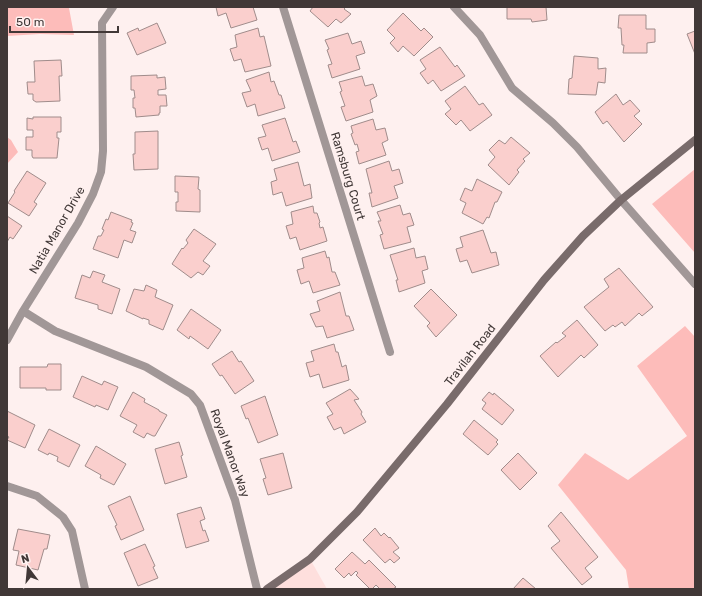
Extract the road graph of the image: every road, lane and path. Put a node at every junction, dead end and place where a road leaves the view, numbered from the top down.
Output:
1 (113, 7) edge
2 (283, 7) edge
3 (454, 7) edge
4 (695, 140) edge
5 (621, 200) junction
6 (695, 284) edge
7 (23, 311) junction
8 (7, 340) edge
9 (390, 352) dead end
10 (7, 486) edge
11 (85, 589) edge
12 (258, 589) edge
13 (267, 589) edge

1 - 7 street, Natia Manor Drive
2 - 9 street, Ramsburg Court
3 - 5 street
4 - 5 main road, Travilah Road
5 - 6 street
5 - 13 main road, Travilah Road
7 - 8 street, Natia Manor Drive
7 - 12 street, Royal Manor Way
10 - 11 street

